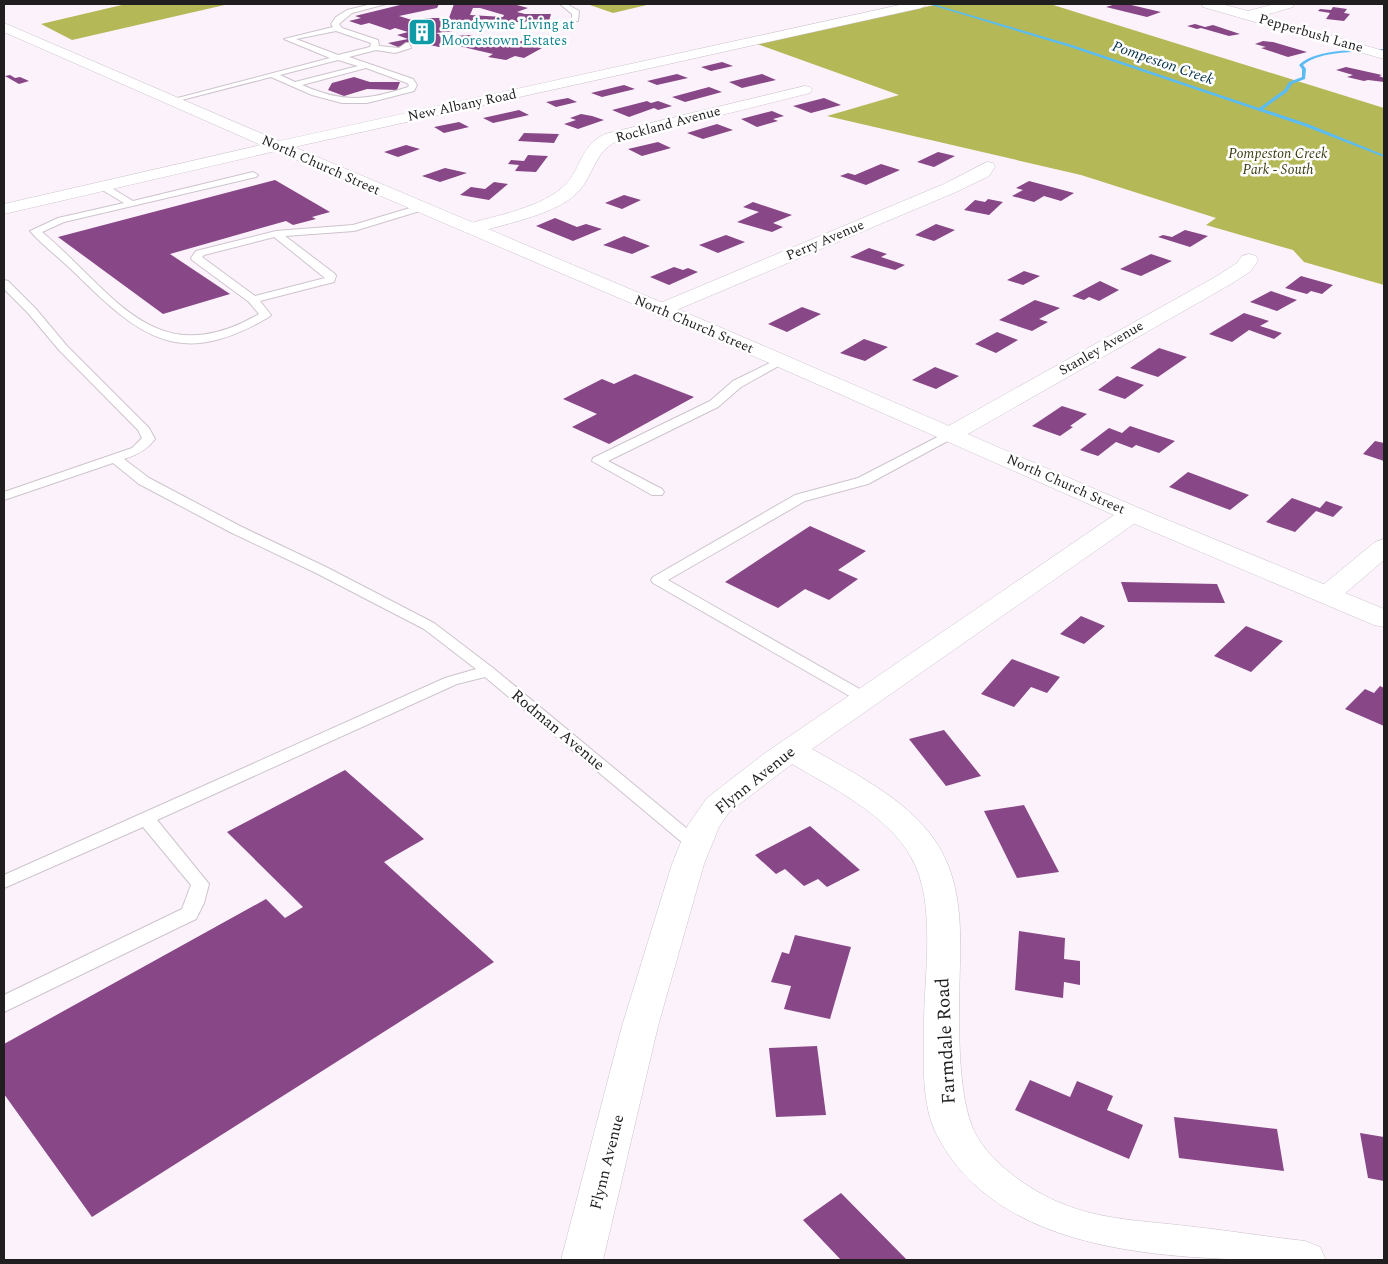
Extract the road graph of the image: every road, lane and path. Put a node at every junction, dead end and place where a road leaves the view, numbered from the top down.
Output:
1 (339, 4) edge
2 (382, 4) edge
3 (562, 4) edge
4 (921, 4) edge
5 (1208, 4) edge
6 (1288, 4) edge
7 (358, 10) junction
8 (1250, 15) junction
9 (575, 19) dead end
10 (4, 27) edge
11 (337, 28) junction
12 (384, 41) dead end
13 (375, 45) junction
14 (406, 45) dead end
15 (1384, 55) edge
16 (339, 57) junction
17 (366, 66) junction
18 (388, 74) junction
19 (272, 75) junction
20 (296, 84) junction
21 (805, 90) dead end
22 (333, 98) junction
23 (174, 100) junction
24 (278, 146) junction
25 (987, 167) dead end
26 (253, 176) dead end
27 (102, 186) junction
28 (132, 204) junction
29 (420, 208) junction
30 (4, 209) edge
31 (473, 228) junction
32 (276, 234) junction
33 (1249, 260) dead end
34 (4, 283) edge
35 (253, 300) junction
36 (660, 310) junction
37 (780, 361) junction
38 (951, 434) junction
39 (115, 458) junction
40 (657, 492) dead end
41 (4, 496) edge
42 (1132, 514) junction
43 (1384, 547) edge
44 (1327, 595) junction
45 (1384, 619) edge
46 (488, 671) junction
47 (866, 699) junction
48 (791, 750) junction
49 (144, 818) junction
50 (696, 845) junction
51 (4, 882) edge
52 (4, 1004) edge
53 (582, 1260) edge
54 (1305, 1260) edge

1 - 7 lane
2 - 7 lane
3 - 9 lane
4 - 24 street, New Albany Road
5 - 8 street, Pepperbush Lane
6 - 8 street
7 - 11 lane
8 - 15 street, Pepperbush Lane
10 - 23 street, North Church Street
11 - 13 lane
11 - 16 lane
12 - 13 lane
13 - 14 lane
13 - 16 lane
16 - 17 lane
16 - 19 lane
17 - 18 lane
17 - 20 lane
18 - 22 lane
18 - 22 lane
19 - 20 lane
19 - 23 lane
20 - 22 lane
21 - 31 street, Rockland Avenue
23 - 24 street, North Church Street
24 - 27 street, New Albany Road
24 - 29 street, North Church Street
25 - 36 street, Perry Avenue
26 - 28 lane
27 - 28 lane
27 - 30 street, New Albany Road
28 - 35 lane
29 - 31 street, North Church Street
29 - 32 lane
31 - 36 street, North Church Street
32 - 35 lane
32 - 35 lane
33 - 38 street, Stanley Avenue
34 - 39 lane
36 - 37 street, North Church Street
37 - 38 street, North Church Street
37 - 40 lane
38 - 42 street, North Church Street
38 - 47 lane
39 - 41 lane
39 - 46 lane, Rodman Avenue
42 - 44 street, North Church Street
42 - 47 street, Flynn Avenue
43 - 44 street
44 - 45 street, North Church Street
46 - 49 lane
46 - 50 lane, Rodman Avenue
47 - 48 street, Flynn Avenue
48 - 50 street, Flynn Avenue
48 - 54 street, Farmdale Road
49 - 51 lane
49 - 52 lane
50 - 53 street, Flynn Avenue

